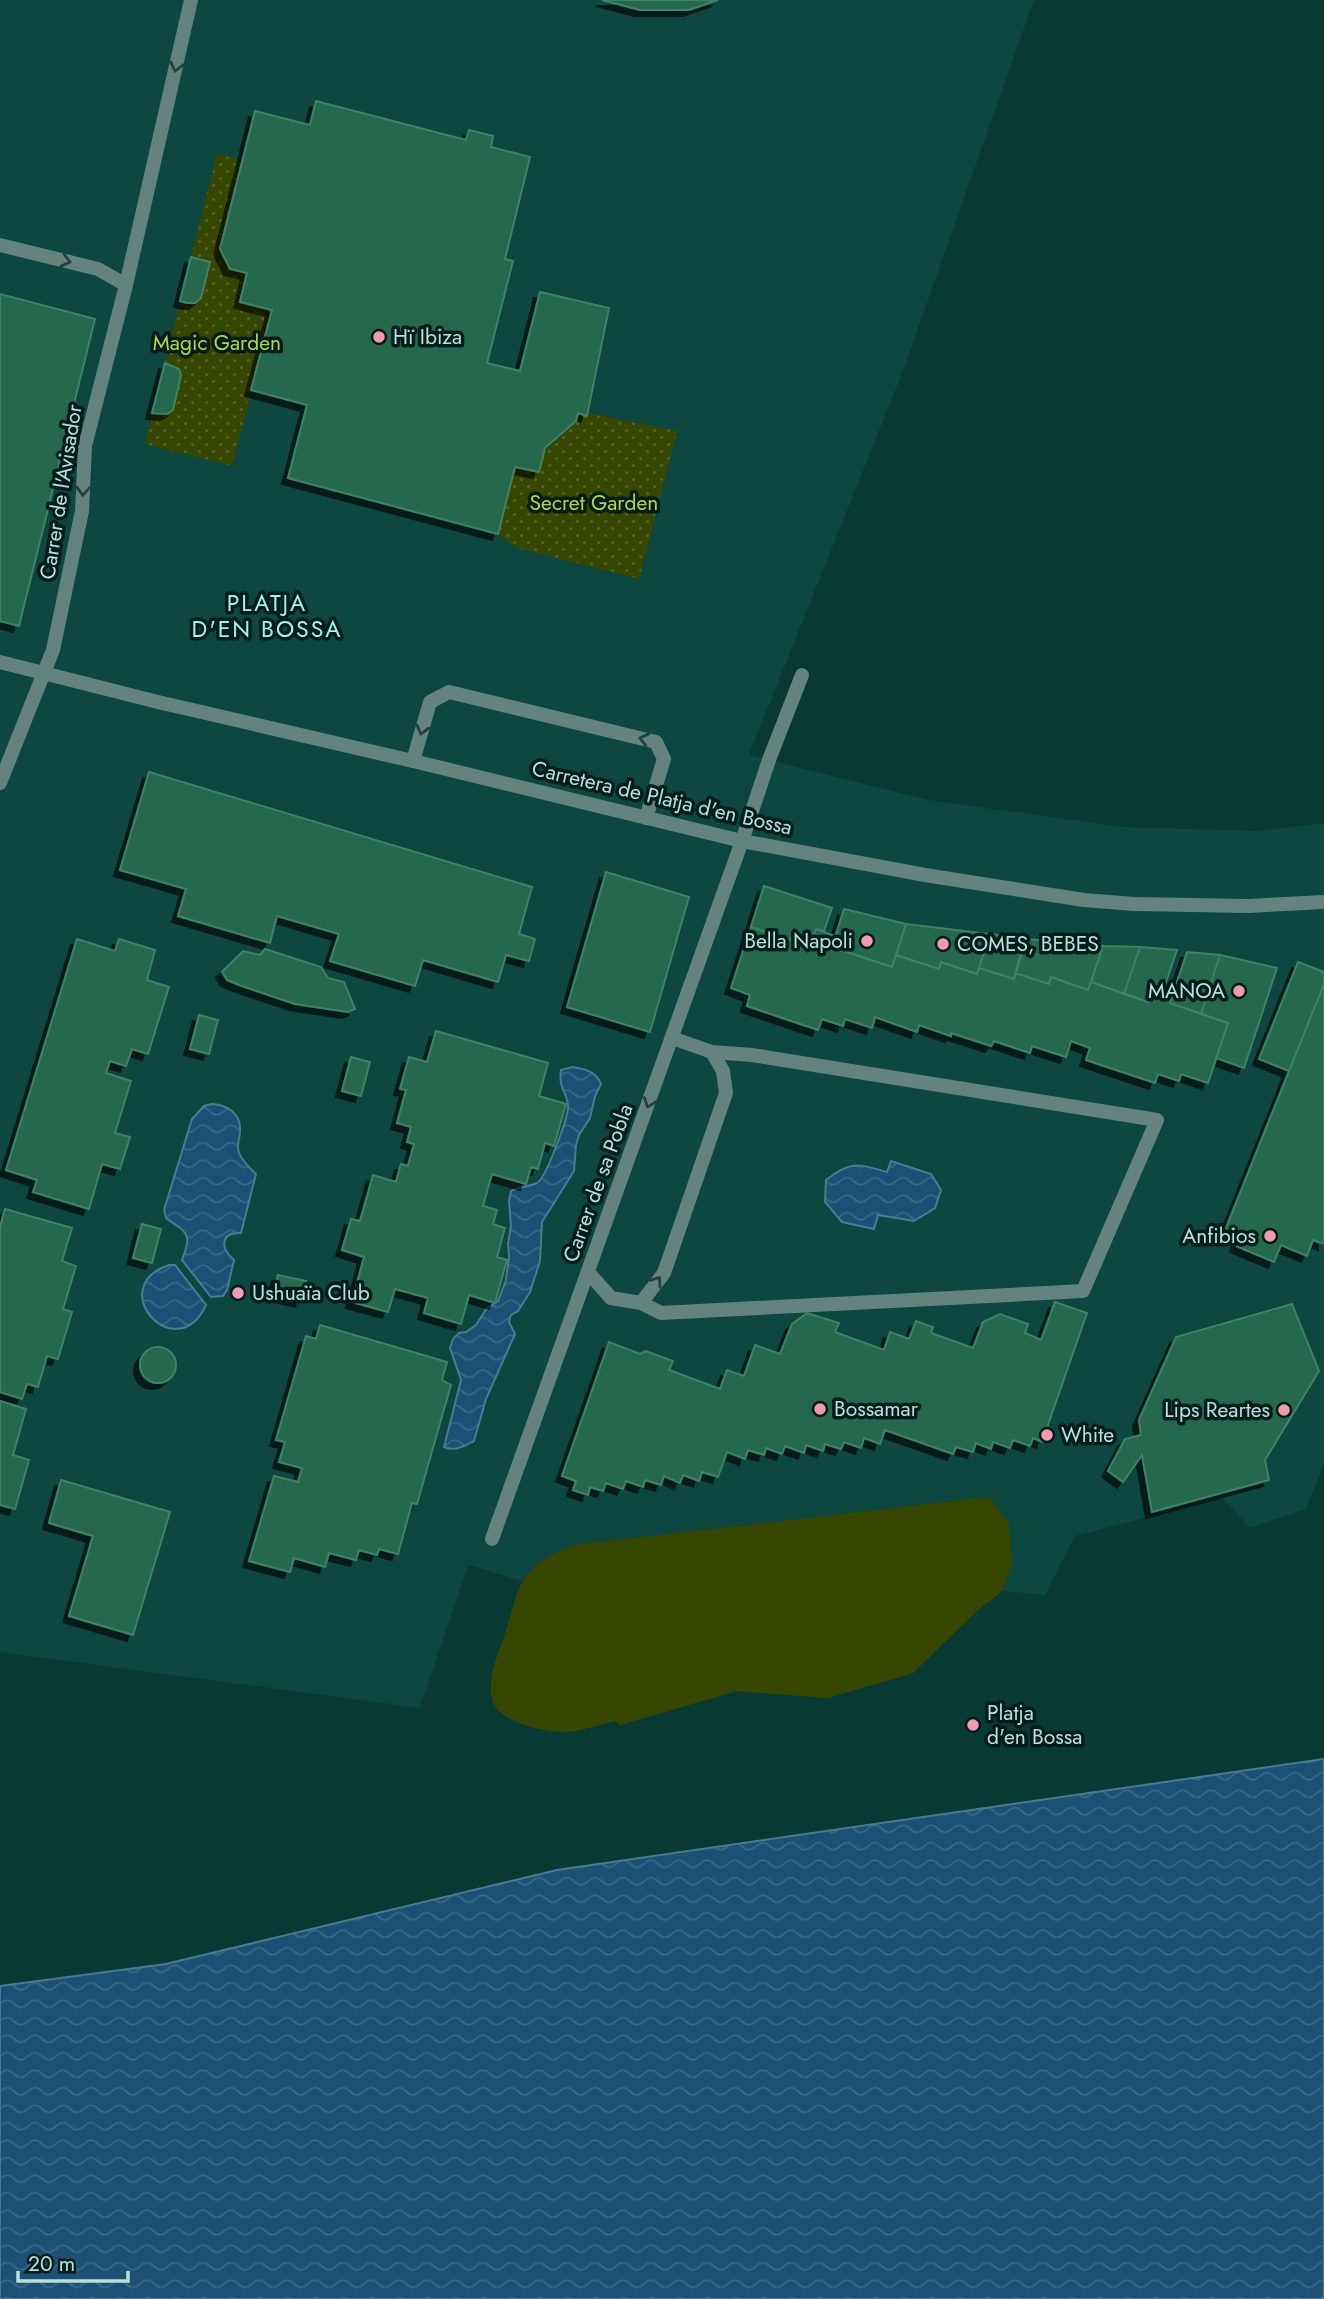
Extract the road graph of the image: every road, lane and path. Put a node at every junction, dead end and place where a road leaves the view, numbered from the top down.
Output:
1 (191, 0) edge
2 (0, 245) edge
3 (126, 285) junction
4 (0, 662) edge
5 (44, 673) junction
6 (802, 675) dead end
7 (413, 761) junction
8 (0, 783) edge
9 (646, 818) junction
10 (741, 841) junction
11 (1324, 902) edge
12 (672, 1038) junction
13 (712, 1052) junction
14 (588, 1272) junction
15 (641, 1303) junction
16 (492, 1539) dead end

1 -> 3 street, Carrer de l'Avisador
2 -> 3 street
3 -> 5 street, Carrer de l'Avisador
4 - 5 street, Carretera de Platja d'en Bossa
5 - 7 street, Carretera de Platja d'en Bossa
5 - 8 street, Carrer de l'Avisador
6 - 10 street, Carrer de sa Pobla
7 - 9 street, Carretera de Platja d'en Bossa
9 -> 7 street
9 - 10 street, Carretera de Platja d'en Bossa
10 - 11 street, Carretera de Platja d'en Bossa
10 - 12 street, Carrer de sa Pobla
12 - 13 street
12 -> 14 street, Carrer de sa Pobla
15 -> 13 street
13 - 15 street
14 - 15 street
14 - 16 street, Carrer de sa Pobla

